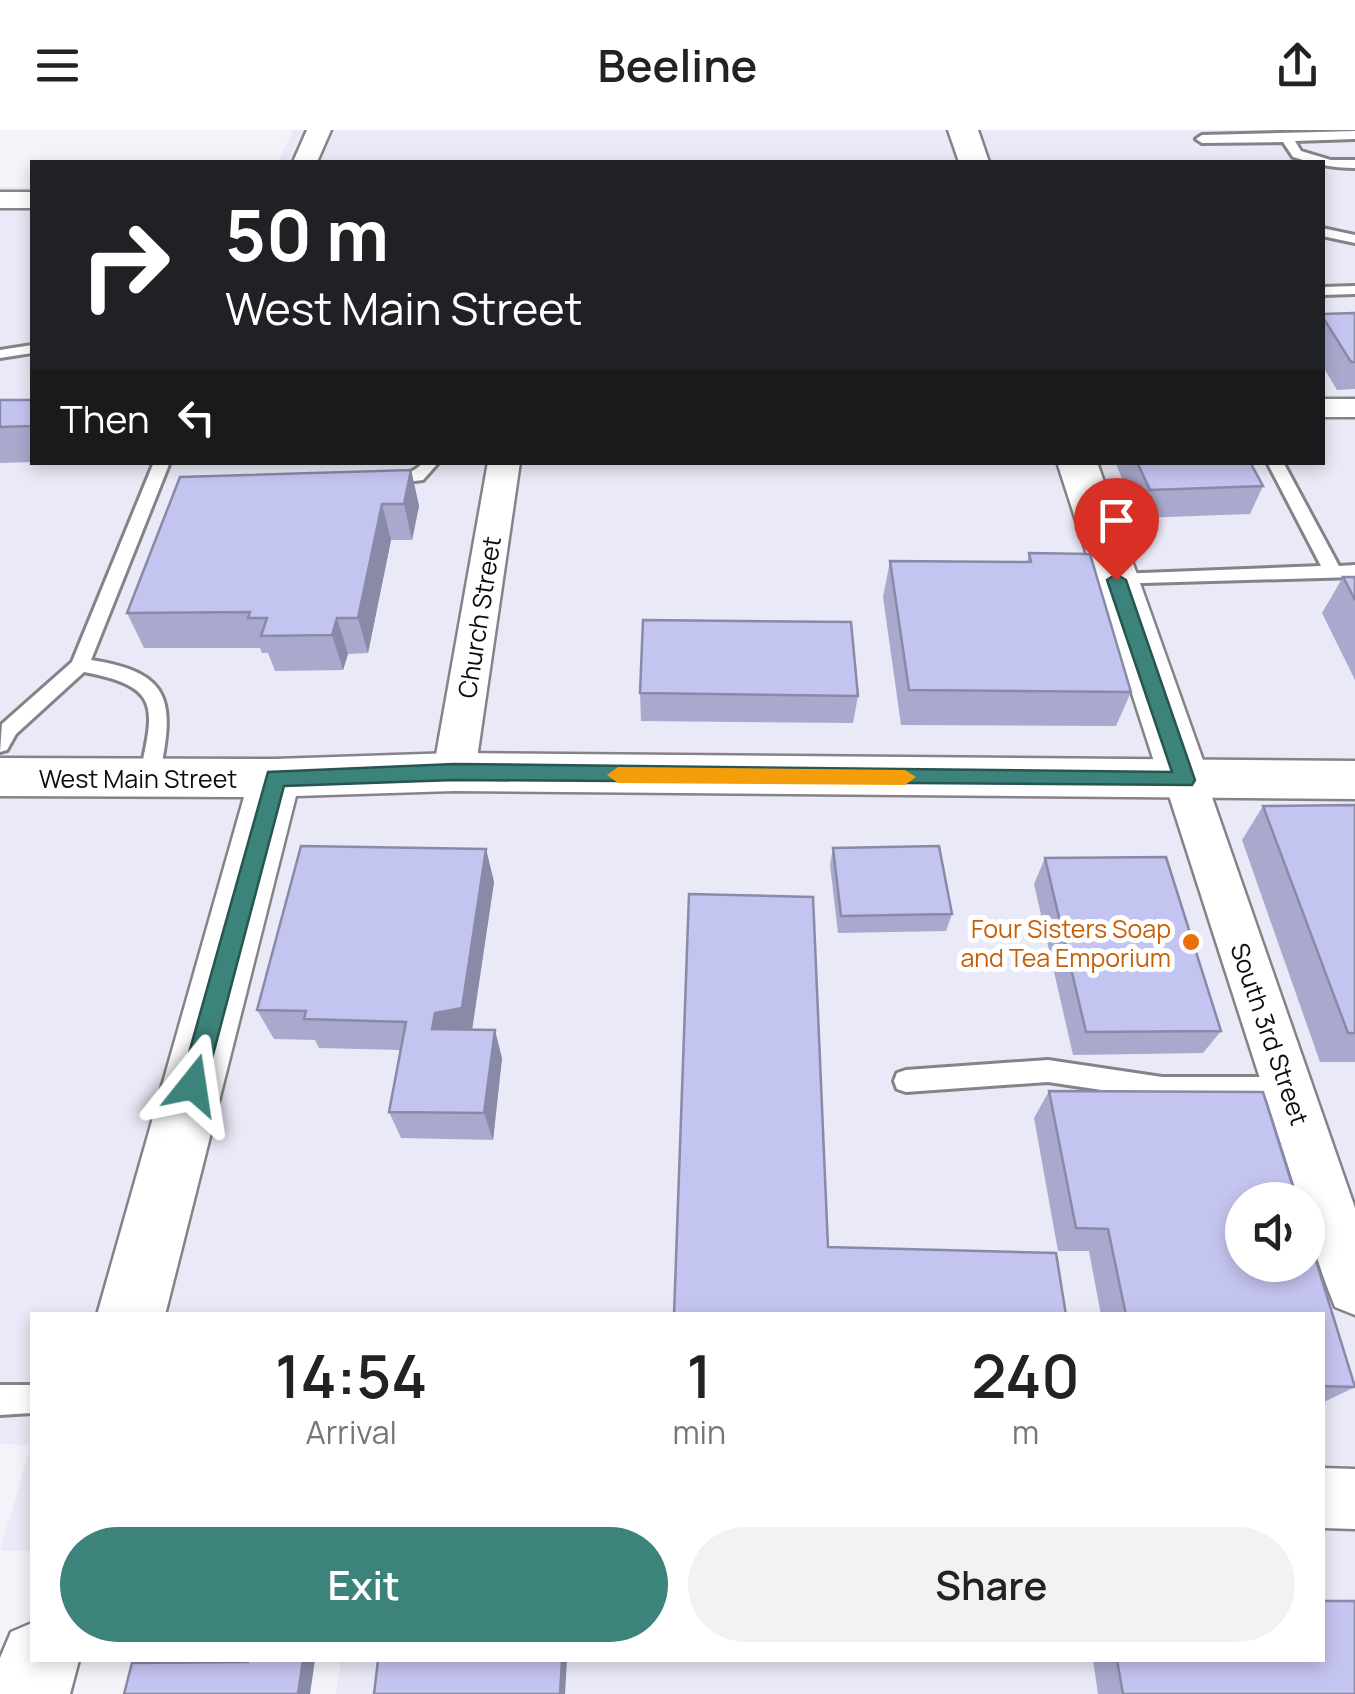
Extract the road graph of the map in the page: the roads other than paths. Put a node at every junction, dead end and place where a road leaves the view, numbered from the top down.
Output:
1 (319, 130) edge
2 (963, 130) edge
3 (1355, 135) edge
4 (1287, 138) junction
5 (1202, 139) dead end
6 (305, 160) edge
7 (973, 160) edge
8 (1317, 160) edge
9 (1325, 162) edge
10 (1355, 164) edge
11 (0, 200) edge
12 (30, 200) edge
13 (1325, 233) edge
14 (1355, 239) edge
15 (1355, 290) edge
16 (1325, 291) edge
17 (30, 349) edge
18 (0, 354) edge
19 (162, 465) edge
20 (429, 465) edge
21 (504, 465) edge
22 (1078, 465) edge
23 (1278, 465) edge
24 (358, 480) edge
25 (1355, 571) edge
26 (1333, 572) junction
27 (1116, 580) junction
28 (80, 665) junction
29 (0, 744) edge
30 (454, 772) junction
31 (0, 778) edge
32 (149, 778) junction
33 (275, 778) junction
34 (1185, 780) junction
35 (1355, 780) edge
36 (906, 1081) dead end
37 (1288, 1088) junction
38 (1346, 1236) edge
39 (1355, 1288) edge
40 (132, 1312) edge
41 (0, 1400) edge
42 (30, 1400) edge
43 (1325, 1498) edge
44 (1355, 1498) edge
45 (38, 1662) edge
46 (30, 1694) edge

1 - 6 street
2 - 7 main road
3 - 4 lane
4 - 5 lane
4 - 8 lane
9 - 10 lane
11 - 12 street
13 - 14 lane
15 - 16 lane
17 - 18 lane
19 - 28 lane
20 - 24 lane
21 - 30 street, Church Street
22 - 27 main road
23 - 26 lane
25 - 26 lane
26 - 27 lane
27 - 34 main road
28 - 29 lane
28 - 32 lane
30 - 33 main road, West Main Street
30 - 34 main road, West Main Street
31 - 32 main road, West Main Street
32 - 33 main road, West Main Street
33 - 40 main road
34 - 35 main road, West Main Street
34 - 37 street, South 3rd Street
36 - 37 lane
37 - 38 street, South 3rd Street
38 - 39 street, South 3rd Street
41 - 42 lane
43 - 44 street
45 - 46 main road

